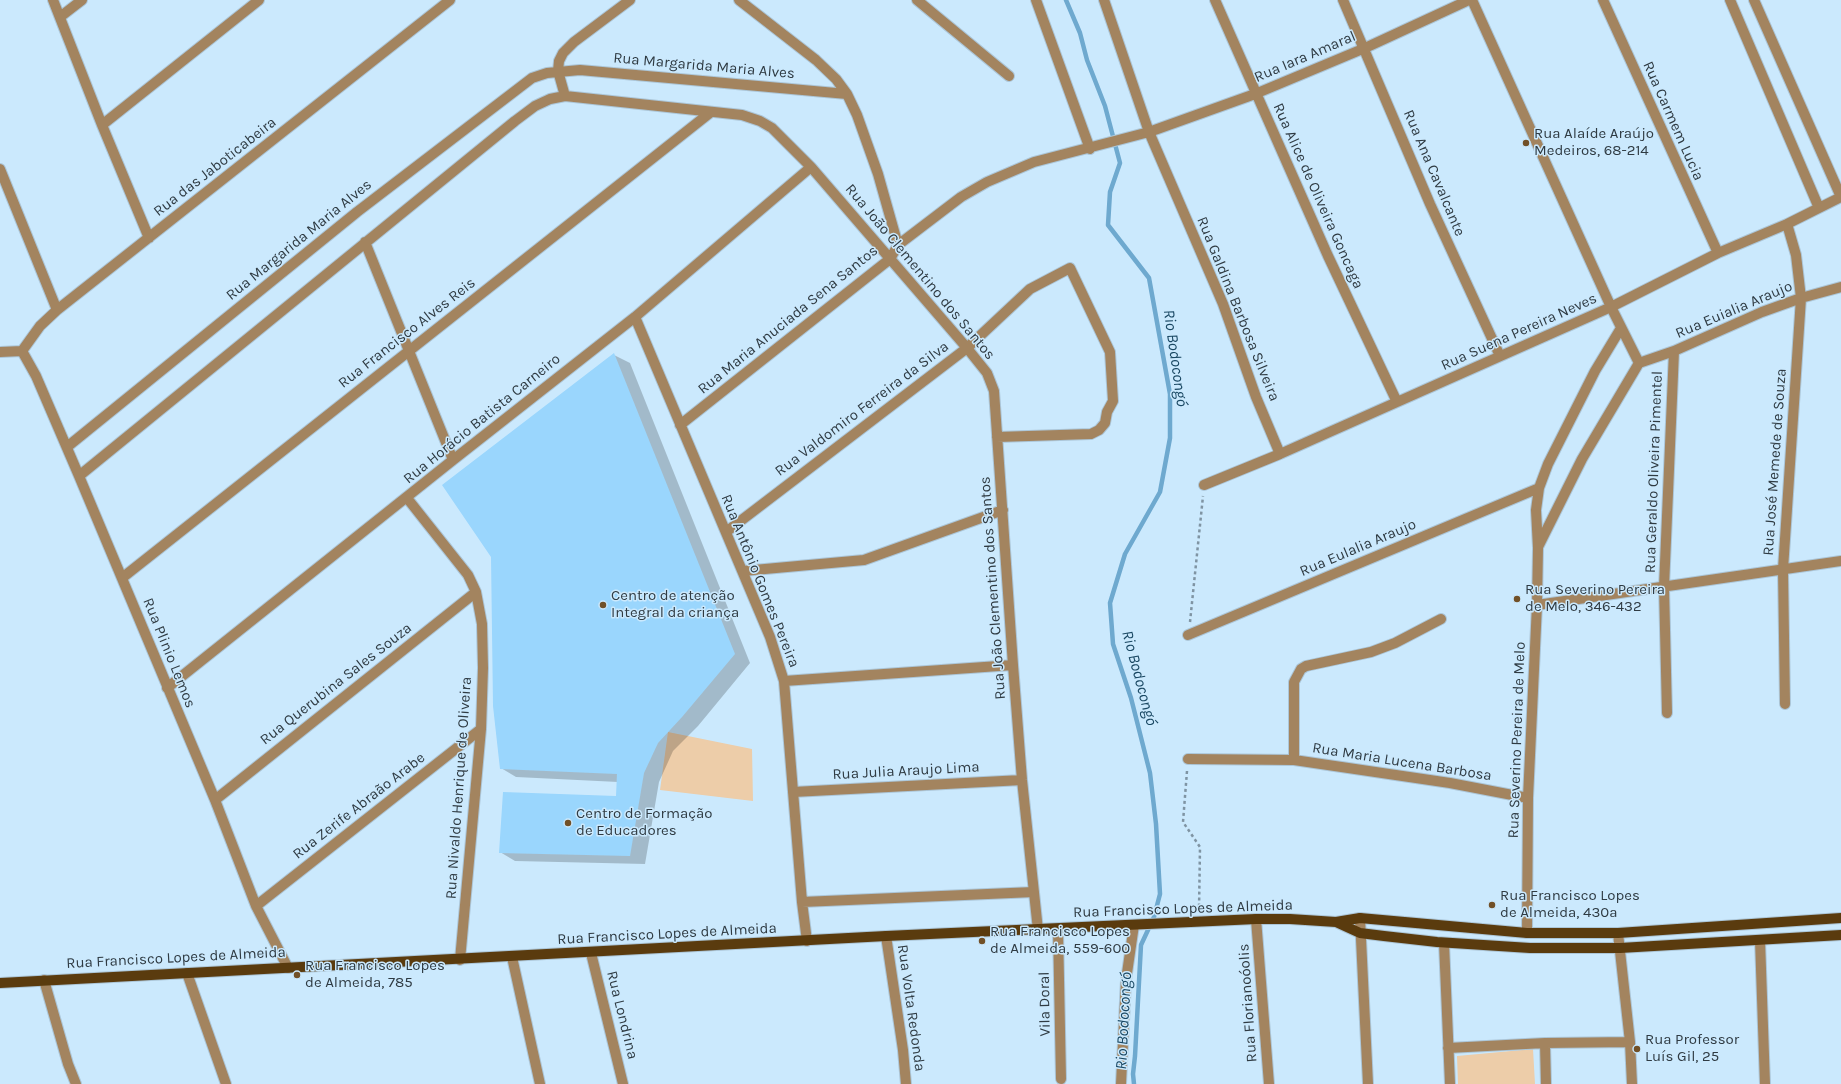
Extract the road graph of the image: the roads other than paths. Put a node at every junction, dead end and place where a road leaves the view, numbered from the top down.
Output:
1 (53, 0) edge
2 (82, 0) edge
3 (259, 0) edge
4 (450, 0) edge
5 (630, 0) edge
6 (739, 0) edge
7 (917, 0) edge
8 (1036, 0) edge
9 (1104, 0) edge
10 (1215, 0) edge
11 (1343, 0) edge
12 (1469, 0) edge
13 (1472, 0) edge
14 (1603, 0) edge
15 (1730, 0) edge
16 (1754, 0) edge
17 (60, 17) junction
18 (1365, 48) junction
19 (558, 71) junction
20 (1009, 76) dead end
21 (847, 94) junction
22 (1255, 94) junction
23 (565, 96) junction
24 (711, 112) junction
25 (102, 125) junction
26 (1149, 132) junction
27 (1094, 148) junction
28 (811, 167) junction
29 (0, 169) edge
30 (1841, 197) edge
31 (1819, 208) junction
32 (1787, 224) junction
33 (149, 238) junction
34 (365, 242) junction
35 (898, 245) junction
36 (1718, 253) junction
37 (890, 259) junction
38 (1841, 287) edge
39 (1801, 298) junction
40 (1611, 307) junction
41 (56, 310) junction
42 (635, 317) junction
43 (1621, 328) junction
44 (967, 348) junction
45 (409, 350) junction
46 (22, 351) junction
47 (1674, 351) junction
48 (0, 352) edge
49 (1500, 356) junction
50 (1639, 363) junction
51 (1397, 402) junction
52 (680, 425) junction
53 (997, 437) junction
54 (66, 447) junction
55 (1280, 454) junction
56 (453, 460) junction
57 (79, 476) junction
58 (1204, 485) road end
59 (1538, 488) junction
60 (407, 498) junction
61 (1003, 510) junction
62 (726, 532) junction
63 (1538, 548) junction
64 (1841, 561) edge
65 (1783, 569) junction
66 (743, 571) junction
67 (122, 578) junction
68 (1664, 587) junction
69 (476, 592) junction
70 (1536, 605) junction
71 (1441, 619) dead end
72 (1188, 635) road end
73 (1013, 665) junction
74 (784, 681) junction
75 (167, 688) junction
76 (1785, 704) dead end
77 (1667, 713) dead end
78 (481, 729) junction
79 (1188, 759) road end
80 (1294, 760) junction
81 (1022, 780) junction
82 (793, 792) junction
83 (1528, 798) junction
84 (214, 800) junction
85 (1034, 892) junction
86 (802, 902) junction
87 (256, 906) junction
88 (1360, 918) junction
89 (1841, 918) edge
90 (1256, 919) junction
91 (1336, 922) junction
92 (1134, 925) junction
93 (1058, 929) junction
94 (1038, 930) junction
95 (1360, 933) junction
96 (1528, 933) junction
97 (1618, 933) junction
98 (1841, 935) edge
99 (886, 936) junction
100 (1760, 940) junction
101 (807, 941) junction
102 (1444, 943) junction
103 (1620, 948) junction
104 (592, 953) junction
105 (512, 957) junction
106 (460, 960) junction
107 (288, 968) junction
108 (187, 973) junction
109 (44, 980) junction
110 (0, 983) edge
111 (1630, 1042) junction
112 (1544, 1043) junction
113 (1448, 1048) junction
114 (1062, 1079) dead end
115 (76, 1084) edge
116 (226, 1084) edge
117 (540, 1084) edge
118 (623, 1084) edge
119 (906, 1084) edge
120 (1121, 1084) edge
121 (1269, 1084) edge
122 (1368, 1084) edge
123 (1450, 1084) edge
124 (1546, 1084) edge
125 (1632, 1084) edge
126 (1765, 1084) edge

1 - 17 street
2 - 17 street
3 - 25 street
4 - 33 street, Rua das Jaboticabeira
5 - 19 street
6 - 21 street
7 - 20 street
8 - 27 street
9 - 26 street, Rua Galdina Barbosa Silveira
10 - 22 street, Rua Alice de Oliveira Goncaga
11 - 18 street, Rua Ana Cavalcante
12 - 18 street, Rua Iara Amaral
13 - 40 street
14 - 36 street, Rua Carmem Lucia
15 - 31 street
16 - 30 street
17 - 25 street
18 - 22 street, Rua Iara Amaral
18 - 49 street, Rua Ana Cavalcante
19 - 21 street, Rua Margarida Maria Alves
19 - 23 street
19 - 54 street, Rua Margarida Maria Alves
21 - 35 street
22 - 26 street, Rua Iara Amaral
22 - 51 street, Rua Alice de Oliveira Goncaga
23 - 24 street, Rua João Clementino dos Santos
23 - 34 street, Rua João Clementino dos Santos
24 - 28 street, Rua João Clementino dos Santos
24 - 45 street, Rua Francisco Alves Reis
25 - 33 street
26 - 27 street, Rua Maria Anuciada Sena Santos
26 - 55 street, Rua Galdina Barbosa Silveira
27 - 35 street, Rua Maria Anuciada Sena Santos
28 - 37 street, Rua João Clementino dos Santos
28 - 42 street, Rua Horácio Batista Carneiro
29 - 41 street
30 - 31 street, Rua Suena Pereira Neves
31 - 32 street, Rua Suena Pereira Neves
32 - 36 street, Rua Suena Pereira Neves
32 - 39 street, Rua José Memede de Souza
33 - 41 street, Rua das Jaboticabeira
34 - 45 street
34 - 57 street
35 - 37 street, Rua Maria Anuciada Sena Santos
36 - 40 street, Rua Suena Pereira Neves
37 - 44 street, Rua João Clementino dos Santos
37 - 52 street, Rua Maria Anuciada Sena Santos
38 - 39 street, Rua Euialia Araujo
39 - 47 street, Rua Euialia Araujo
39 - 65 street, Rua José Memede de Souza
40 - 43 street
40 - 49 street, Rua Suena Pereira Neves
41 - 46 street, Rua das Jaboticabeira
42 - 52 street, Rua Antônio Gomes Pereira
42 - 56 street, Rua Horácio Batista Carneiro
43 - 50 street
43 - 59 street, Rua Severino Pereira de Melo
44 - 53 street, Rua João Clementino dos Santos
44 - 53 street, Rua Valdomiro Ferreira da Silva
44 - 62 street, Rua Valdomiro Ferreira da Silva
45 - 56 street
45 - 67 street, Rua Francisco Alves Reis
46 - 48 street
46 - 54 street, Rua Plinio Lemos
47 - 50 street, Rua Euialia Araujo
47 - 68 street, Rua Geraldo Oliveira Pimentel
49 - 51 street, Rua Suena Pereira Neves
50 - 63 street, Rua Severino Pereira de Melo
51 - 55 street, Rua Suena Pereira Neves
52 - 62 street, Rua Antônio Gomes Pereira
53 - 61 street, Rua João Clementino dos Santos
54 - 57 street, Rua Plinio Lemos
55 - 58 street, Rua Suena Pereira Neves
56 - 60 street, Rua Horácio Batista Carneiro
57 - 67 street, Rua Plinio Lemos
59 - 63 street, Rua Severino Pereira de Melo
59 - 72 street, Rua Eulalia Araujo
60 - 69 street, Rua Nivaldo Henrique de Oliveira
60 - 75 street, Rua Horácio Batista Carneiro
61 - 66 street
61 - 73 street, Rua João Clementino dos Santos
62 - 66 street, Rua Antônio Gomes Pereira
63 - 70 street, Rua Severino Pereira de Melo
64 - 65 street
65 - 68 street
65 - 76 street, Rua José Memede de Souza
66 - 74 street, Rua Antônio Gomes Pereira
67 - 75 street, Rua Plinio Lemos
68 - 70 street
68 - 77 street, Rua Geraldo Oliveira Pimentel
69 - 78 street, Rua Nivaldo Henrique de Oliveira
69 - 84 street, Rua Querubina Sales Souza
70 - 83 street, Rua Severino Pereira de Melo
71 - 80 street, Rua Maria Lucena Barbosa
73 - 74 street
73 - 81 street, Rua João Clementino dos Santos
74 - 82 street, Rua Antônio Gomes Pereira
75 - 84 street, Rua Plinio Lemos
78 - 87 street, Rua Zerife Abraão Arabe
78 - 106 street, Rua Nivaldo Henrique de Oliveira
79 - 80 street, Rua Maria Lucena Barbosa
80 - 83 street, Rua Maria Lucena Barbosa
81 - 82 street, Rua Julia Araujo Lima
81 - 85 street, Rua João Clementino dos Santos
82 - 86 street, Rua Antônio Gomes Pereira
83 - 96 street, Rua Severino Pereira de Melo
84 - 87 street, Rua Plinio Lemos
85 - 86 street
85 - 94 street, Rua João Clementino dos Santos
86 - 101 street, Rua Antônio Gomes Pereira
87 - 107 street, Rua Plinio Lemos
88 - 91 main road, Rua Francisco Lopes de Almeida
88 - 95 street
88 - 96 main road, Rua Francisco Lopes de Almeida
89 - 97 main road, Rua Francisco Lopes de Almeida
90 - 91 main road, Rua Francisco Lopes de Almeida
90 - 92 main road, Rua Francisco Lopes de Almeida
90 - 121 street, Rua Florianoóolis
91 - 95 main road, Rua Francisco Lopes de Almeida
92 - 93 main road, Rua Francisco Lopes de Almeida
92 - 120 street
93 - 94 main road, Rua Francisco Lopes de Almeida
93 - 114 street, Vila Doral
94 - 99 main road, Rua Francisco Lopes de Almeida
95 - 102 main road, Rua Francisco Lopes de Almeida
95 - 122 street
96 - 97 main road, Rua Francisco Lopes de Almeida
97 - 103 street
98 - 100 main road, Rua Francisco Lopes de Almeida
99 - 101 main road, Rua Francisco Lopes de Almeida
99 - 119 street, Rua Volta Redonda
100 - 103 main road, Rua Francisco Lopes de Almeida
100 - 126 street
101 - 104 main road, Rua Francisco Lopes de Almeida
102 - 103 main road, Rua Francisco Lopes de Almeida
102 - 113 street
103 - 111 street
104 - 105 main road, Rua Francisco Lopes de Almeida
104 - 118 street, Rua Londrina
105 - 106 main road, Rua Francisco Lopes de Almeida
105 - 117 street
106 - 107 main road, Rua Francisco Lopes de Almeida
107 - 108 main road, Rua Francisco Lopes de Almeida
108 - 109 main road, Rua Francisco Lopes de Almeida
108 - 116 street
109 - 110 main road, Rua Francisco Lopes de Almeida
109 - 115 street
111 - 112 street
111 - 125 street
112 - 113 street
112 - 124 street
113 - 123 street

